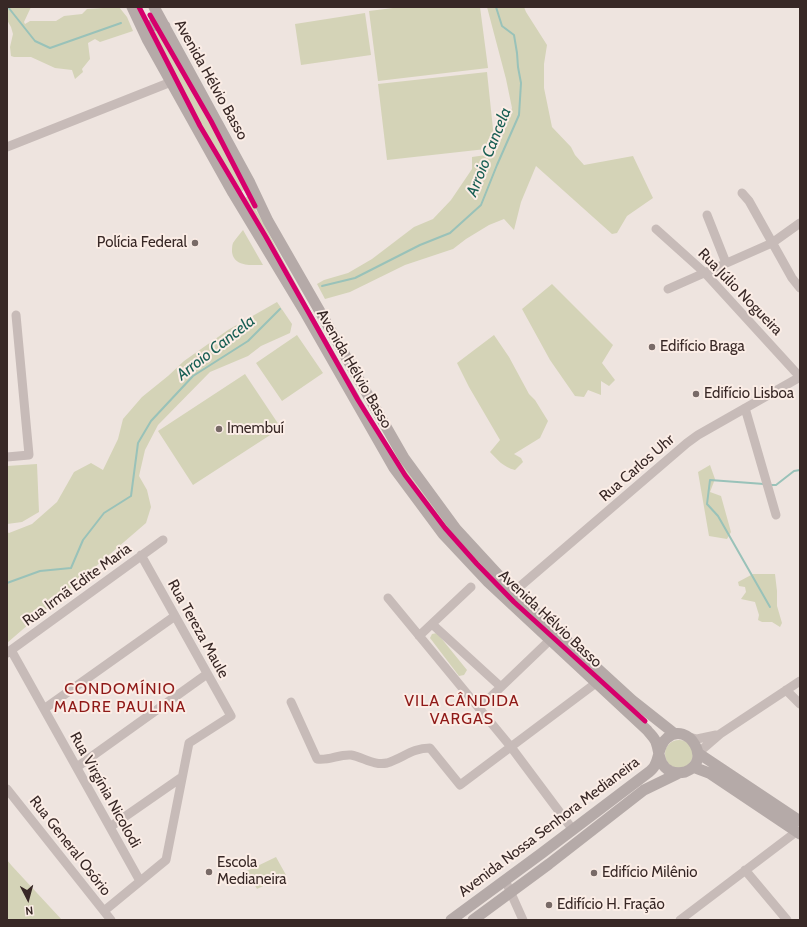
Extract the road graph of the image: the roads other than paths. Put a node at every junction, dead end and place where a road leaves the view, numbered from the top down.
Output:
1 (132, 7) edge
2 (154, 7) edge
3 (165, 26) junction
4 (147, 39) junction
5 (171, 82) junction
6 (7, 147) edge
7 (250, 184) junction
8 (233, 193) junction
9 (742, 193) dead end
10 (707, 215) dead end
11 (800, 223) edge
12 (656, 229) dead end
13 (772, 242) junction
14 (726, 263) junction
15 (705, 272) junction
16 (800, 288) edge
17 (668, 289) dead end
18 (16, 315) dead end
19 (800, 377) edge
20 (745, 408) junction
21 (7, 457) edge
22 (776, 515) dead end
23 (163, 540) dead end
24 (141, 556) junction
25 (471, 587) dead end
26 (510, 595) junction
27 (388, 598) dead end
28 (175, 616) junction
29 (432, 624) junction
30 (420, 636) junction
31 (550, 640) junction
32 (9, 652) edge
33 (207, 674) junction
34 (800, 681) edge
35 (596, 683) junction
36 (501, 686) junction
37 (786, 690) junction
38 (291, 702) dead end
39 (800, 704) edge
40 (479, 708) junction
41 (44, 709) junction
42 (674, 734) junction
43 (720, 734) junction
44 (689, 737) junction
45 (511, 747) junction
46 (658, 752) junction
47 (698, 753) junction
48 (76, 767) junction
49 (693, 767) junction
50 (679, 773) junction
51 (182, 777) junction
52 (7, 789) edge
53 (110, 827) junction
54 (799, 829) edge
55 (573, 830) junction
56 (581, 840) junction
57 (746, 870) junction
58 (505, 880) junction
59 (140, 881) junction
60 (511, 892) junction
61 (104, 911) junction
62 (111, 920) edge
63 (450, 920) edge
64 (473, 920) edge
65 (523, 920) edge
66 (680, 920) edge
67 (787, 920) edge

1 - 4 main road, Avenida Hélvio Basso
2 - 3 main road, Avenida Hélvio Basso
3 - 4 main road
3 - 7 main road, Avenida Hélvio Basso
4 - 5 main road, Avenida Hélvio Basso
5 - 6 street
5 - 8 main road, Avenida Hélvio Basso
7 - 8 main road
7 - 26 main road, Avenida Hélvio Basso
8 - 26 main road, Avenida Hélvio Basso
9 - 13 street
10 - 14 street
11 - 13 street
12 - 15 street, Rua Júlio Nogueira
13 - 14 street
13 - 16 street
14 - 15 street
15 - 17 street
15 - 19 street, Rua Júlio Nogueira
18 - 21 street
19 - 20 street, Rua Carlos Uhr
20 - 22 street
20 - 26 street, Rua Carlos Uhr
23 - 24 street, Rua Irmã Edite Maria
24 - 28 street, Rua Tereza Maule
24 - 32 street, Rua Irmã Edite Maria
25 - 29 street
26 - 31 main road, Avenida Hélvio Basso
26 - 42 main road, Avenida Hélvio Basso
27 - 30 street
28 - 33 street, Rua Tereza Maule
28 - 41 street
29 - 30 street
29 - 36 street
30 - 40 street
31 - 35 main road, Avenida Hélvio Basso
31 - 36 street
32 - 41 street, Rua Virgínia Nicolodi
33 - 48 street
33 - 51 street, Rua Tereza Maule
34 - 37 street
35 - 45 street
35 - 46 main road, Avenida Hélvio Basso
36 - 40 street
37 - 39 street
37 - 43 street
38 - 45 street
40 - 45 street
41 - 48 street, Rua Virgínia Nicolodi
42 - 44 main road
42 - 46 main road
43 - 44 street
43 - 47 street
44 - 47 main road
45 - 55 street
46 - 50 main road
46 - 55 main road, Avenida Nossa Senhora Medianeira
47 - 49 main road
47 - 54 main road
48 - 53 street, Rua Virgínia Nicolodi
49 - 50 main road
49 - 54 main road
50 - 56 main road, Avenida Nossa Senhora Medianeira
51 - 53 street
51 - 59 street
52 - 61 street, Rua General Osório
53 - 59 street, Rua Virgínia Nicolodi
54 - 57 street
55 - 56 main road
55 - 58 main road, Avenida Nossa Senhora Medianeira
56 - 60 main road, Avenida Nossa Senhora Medianeira
57 - 66 street
57 - 67 street
58 - 60 street
58 - 63 main road, Avenida Nossa Senhora Medianeira
59 - 61 street
60 - 64 main road, Avenida Nossa Senhora Medianeira
60 - 65 street
61 - 62 street, Rua General Osório

